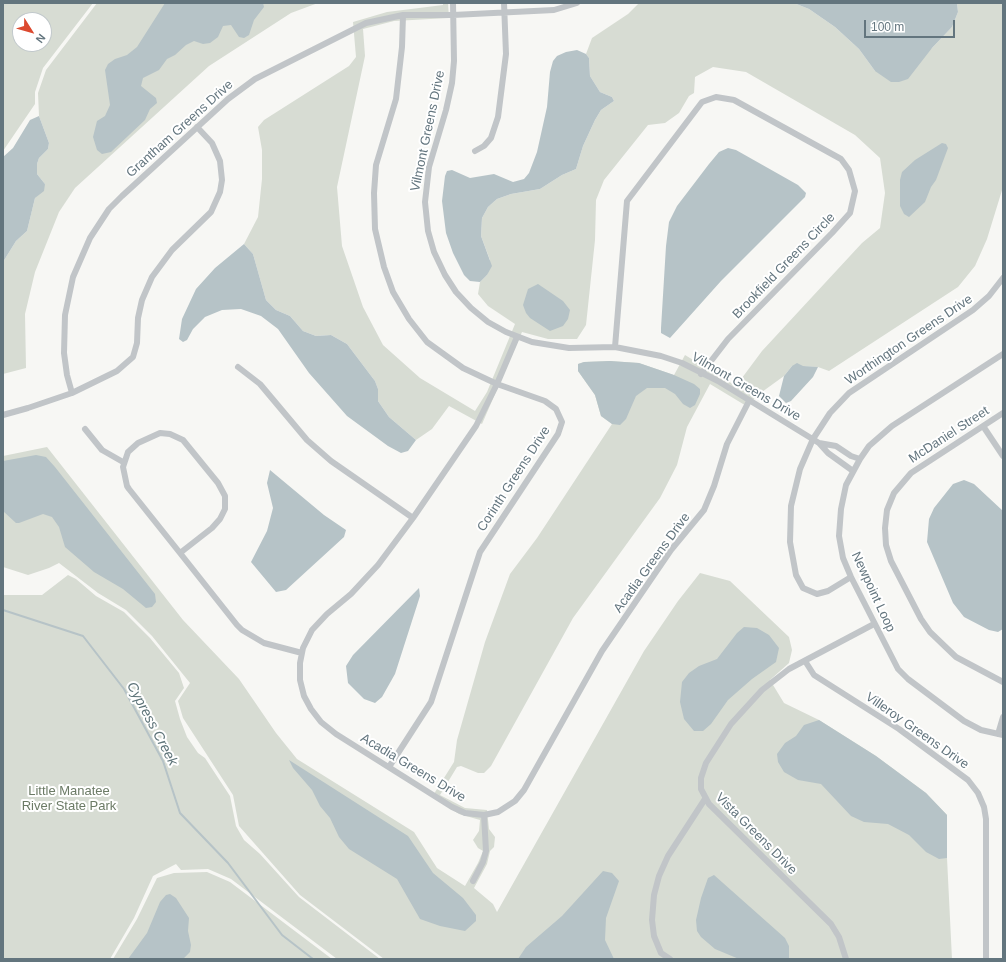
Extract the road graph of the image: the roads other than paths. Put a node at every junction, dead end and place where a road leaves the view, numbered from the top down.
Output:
1 (453, 3) edge
2 (504, 3) edge
3 (577, 3) edge
4 (505, 12) junction
5 (403, 14) junction
6 (453, 15) junction
7 (198, 127) junction
8 (475, 151) dead end
9 (1003, 278) edge
10 (516, 337) junction
11 (615, 346) junction
12 (1003, 354) edge
13 (238, 367) dead end
14 (701, 374) junction
15 (497, 384) junction
16 (72, 393) junction
17 (748, 401) junction
18 (1003, 413) edge
19 (3, 415) edge
20 (983, 426) junction
21 (85, 429) dead end
22 (816, 441) junction
23 (1003, 456) edge
24 (860, 459) junction
25 (123, 462) junction
26 (853, 471) junction
27 (413, 518) junction
28 (180, 553) junction
29 (851, 577) junction
30 (874, 624) junction
31 (302, 654) junction
32 (804, 661) junction
33 (1003, 682) edge
34 (1003, 717) edge
35 (1001, 734) edge
36 (389, 767) junction
37 (705, 799) junction
38 (484, 815) junction
39 (473, 881) dead end
40 (670, 959) edge
41 (846, 959) edge
42 (986, 959) edge

1 - 6 street, Vilmont Greens Drive
2 - 4 street
3 - 4 street, Grantham Greens Drive
4 - 6 street, Grantham Greens Drive
4 - 8 street
5 - 6 street, Grantham Greens Drive
5 - 7 street, Grantham Greens Drive
5 - 15 street, Corinth Greens Drive
6 - 10 street, Vilmont Greens Drive
7 - 16 street, Grantham Greens Drive
7 - 16 street
9 - 22 street, Worthington Greens Drive
10 - 11 street, Vilmont Greens Drive
10 - 15 street, Acadia Greens Drive
11 - 14 street, Vilmont Greens Drive
11 - 14 street, Brookfield Greens Circle
12 - 24 street, Newpoint Loop
13 - 27 street
14 - 17 street, Vilmont Greens Drive
15 - 27 street, Acadia Greens Drive
15 - 36 street, Corinth Greens Drive
16 - 19 street
17 - 22 street, Vilmont Greens Drive
17 - 38 street, Acadia Greens Drive
18 - 20 street, McDaniel Street
20 - 23 street
20 - 33 street, McDaniel Street
21 - 25 street
22 - 24 street
22 - 26 street
22 - 29 street, Worthington Greens Drive
24 - 26 street, Newpoint Loop
25 - 28 street
25 - 28 street
26 - 29 street, Newpoint Loop
27 - 31 street, Acadia Greens Drive
28 - 31 street
29 - 30 street, Newpoint Loop
30 - 32 street, Vista Greens Drive
30 - 35 street, Newpoint Loop
31 - 36 street, Acadia Greens Drive
32 - 37 street, Vista Greens Drive
32 - 42 street, Villeroy Greens Drive
34 - 35 street
36 - 38 street, Acadia Greens Drive
37 - 40 street
37 - 41 street, Vista Greens Drive
38 - 39 street

